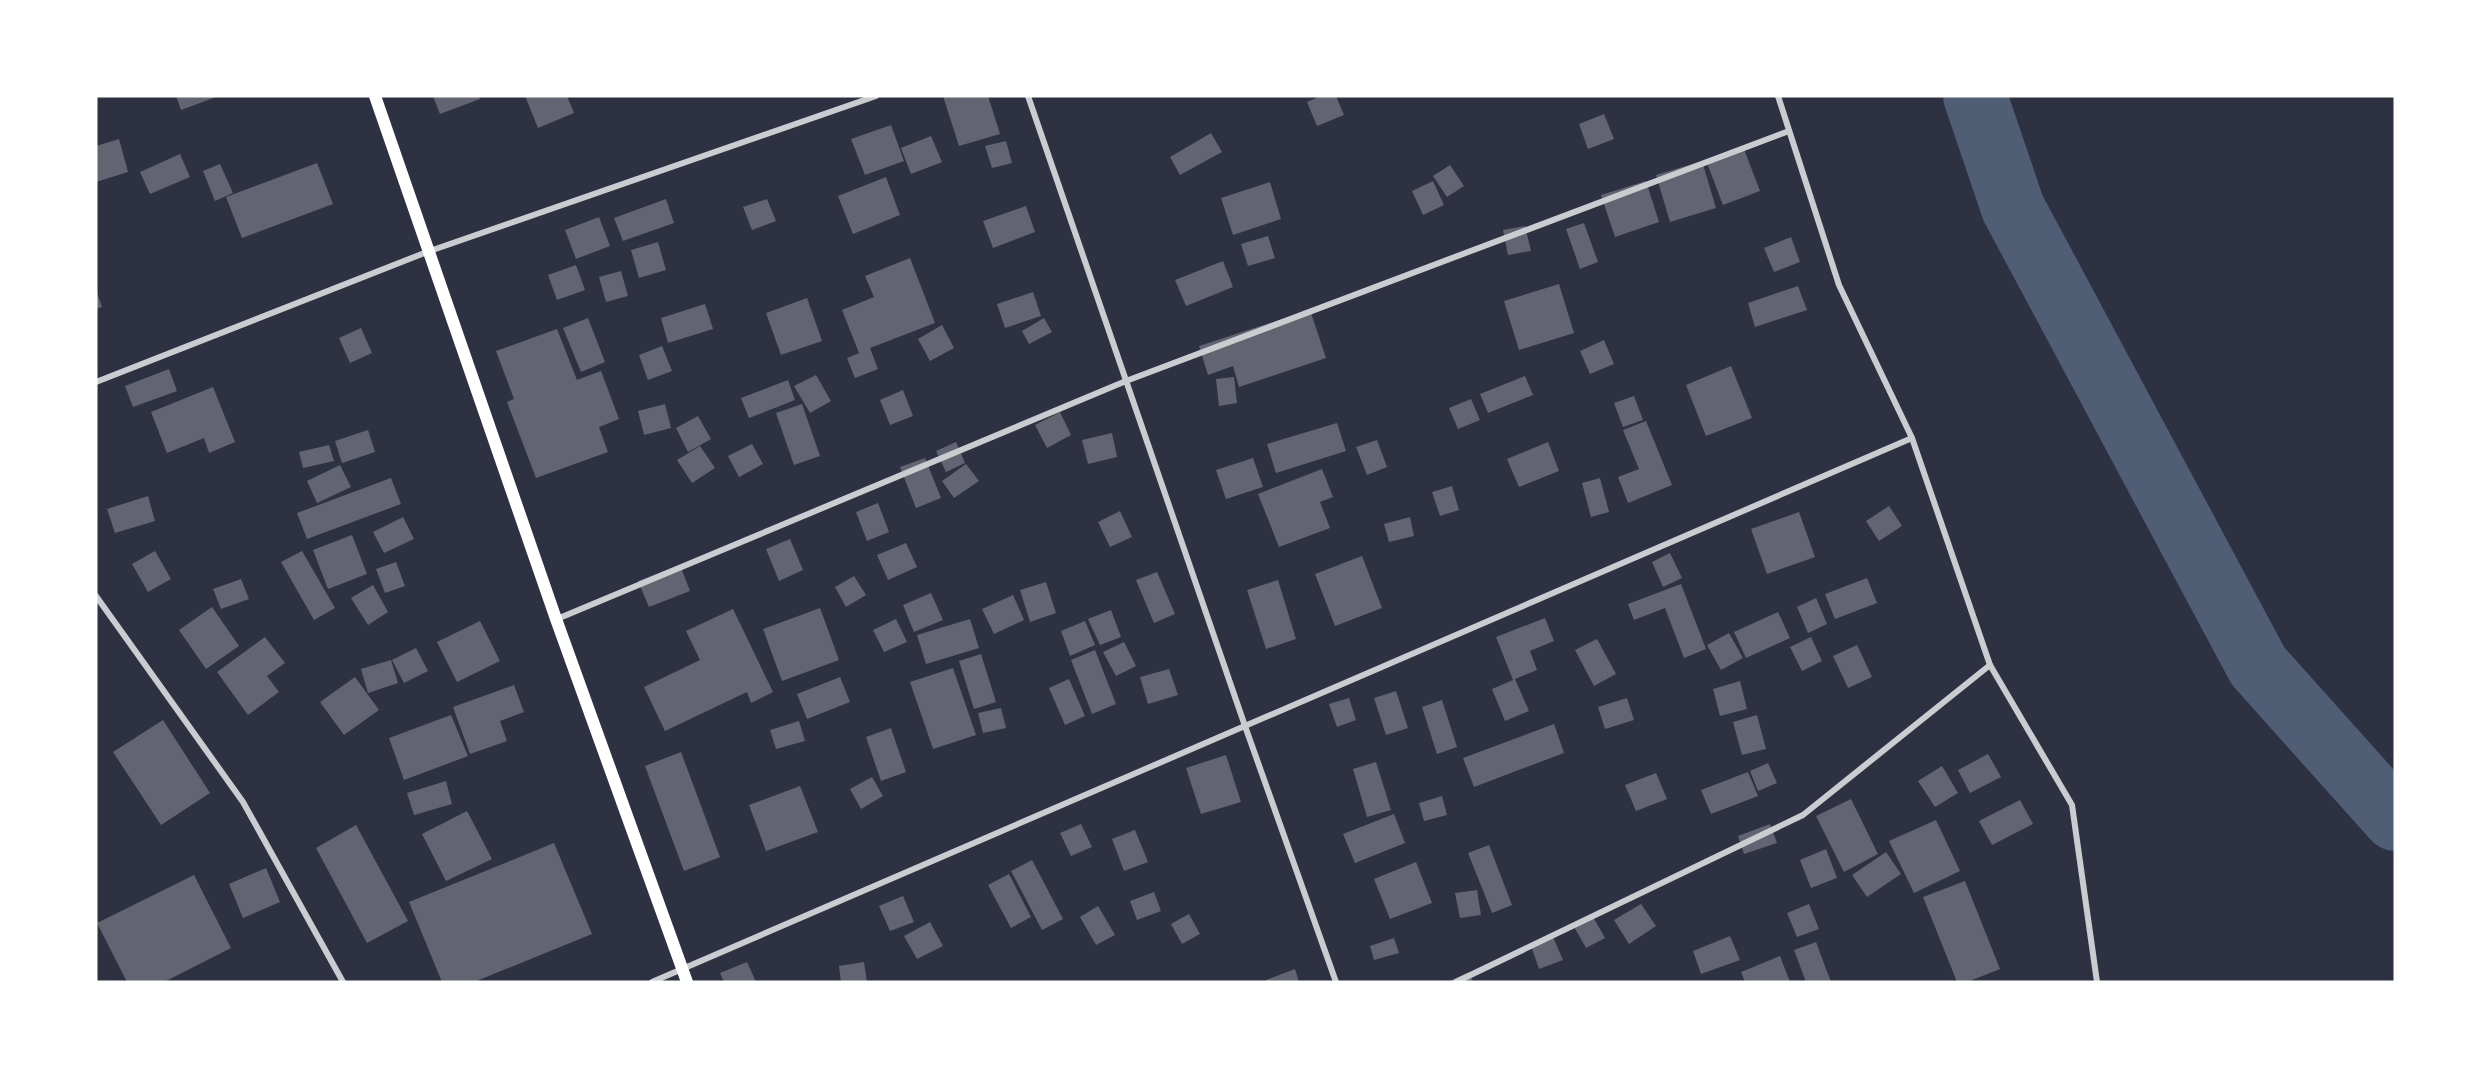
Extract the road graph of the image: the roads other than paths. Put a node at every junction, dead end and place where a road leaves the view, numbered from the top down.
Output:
1 (375, 96) edge
2 (876, 96) edge
3 (1028, 96) edge
4 (1778, 96) edge
5 (1788, 131) junction
6 (427, 252) junction
7 (1126, 381) junction
8 (96, 382) edge
9 (1912, 438) junction
10 (96, 596) edge
11 (556, 619) junction
12 (1990, 665) junction
13 (1245, 726) junction
14 (685, 976) edge
15 (343, 982) edge
16 (652, 982) edge
17 (1336, 982) edge
18 (1456, 982) edge
19 (2097, 982) edge

1 - 6 main road
2 - 6 street
3 - 7 street
4 - 5 street
5 - 7 street
5 - 9 street
6 - 8 street
6 - 11 main road
7 - 11 street
7 - 13 street
9 - 12 street
9 - 13 street
10 - 15 street
11 - 14 main road
12 - 18 street
12 - 19 street
13 - 14 street
13 - 17 street
14 - 16 street

